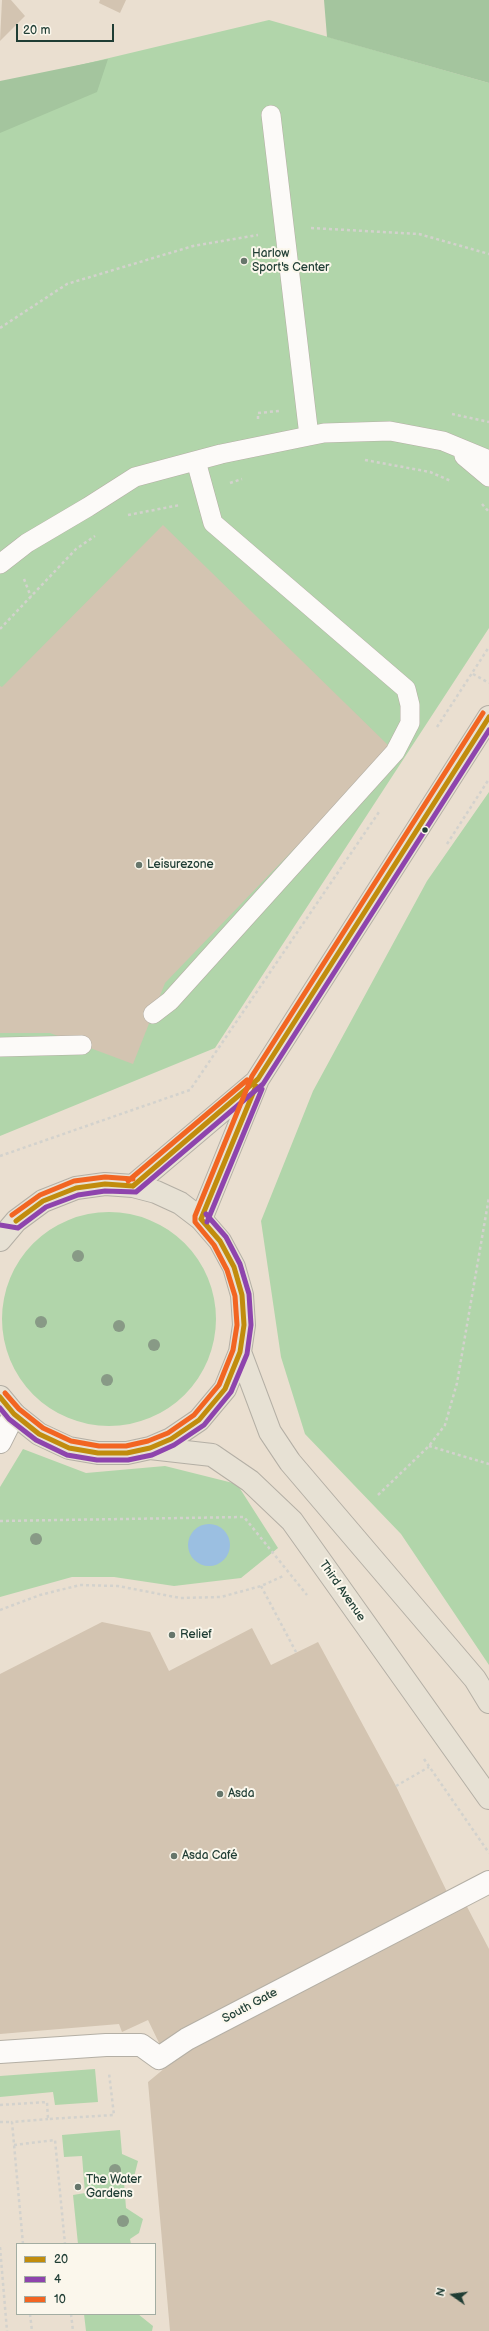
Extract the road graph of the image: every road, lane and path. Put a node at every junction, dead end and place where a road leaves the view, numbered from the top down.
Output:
1 (271, 115) dead end
2 (284, 231) junction
3 (489, 254) edge
4 (0, 328) edge
5 (308, 436) junction
6 (443, 441) junction
7 (489, 460) edge
8 (196, 461) junction
9 (489, 477) edge
10 (0, 564) edge
11 (489, 646) edge
12 (473, 674) junction
13 (489, 682) edge
14 (489, 717) edge
15 (433, 734) dead end
16 (489, 779) edge
17 (383, 806) dead end
18 (447, 844) dead end
19 (152, 1014) dead end
20 (82, 1045) dead end
21 (0, 1047) edge
22 (258, 1079) junction
23 (0, 1156) edge
24 (133, 1186) junction
25 (489, 1197) edge
26 (201, 1219) junction
27 (8, 1220) edge
28 (0, 1240) edge
29 (240, 1352) junction
30 (0, 1397) edge
31 (14, 1414) junction
32 (0, 1442) edge
33 (429, 1446) junction
34 (150, 1448) junction
35 (489, 1464) edge
36 (378, 1495) dead end
37 (0, 1521) edge
38 (283, 1576) dead end
39 (261, 1586) junction
40 (310, 1598) dead end
41 (0, 1610) edge
42 (296, 1652) dead end
43 (489, 1702) edge
44 (420, 1754) dead end
45 (429, 1767) junction
46 (396, 1786) dead end
47 (489, 1798) edge
48 (489, 1854) edge
49 (489, 1882) edge
50 (106, 2045) junction
51 (0, 2052) edge
52 (0, 2105) edge
53 (48, 2119) junction
54 (0, 2122) edge
55 (12, 2122) junction
56 (14, 2145) junction
57 (23, 2243) edge
58 (65, 2243) edge
59 (0, 2247) edge
60 (30, 2315) edge
61 (72, 2315) edge
62 (8, 2331) edge
63 (32, 2331) edge
64 (73, 2331) edge

1 - 2 lane
2 - 3 path
2 - 4 path
2 - 5 lane
5 - 6 lane
5 - 8 lane
6 - 7 lane
6 - 9 lane
8 - 10 lane
8 - 19 lane
11 - 12 path
12 - 13 path
12 - 15 path
14 - 22 main road
16 - 18 path
17 - 23 path
20 - 21 lane
22 - 24 main road
22 - 26 main road
24 - 26 main road
24 - 27 main road
25 - 33 path
26 - 29 main road
27 - 28 main road
29 - 34 main road
29 - 43 main road
30 - 31 main road
31 - 32 street
31 - 34 main road
33 - 35 path
33 - 36 path
34 - 47 main road, Third Avenue
37 - 40 path
38 - 39 path
39 - 41 path
39 - 42 path
44 - 45 path
45 - 46 path
45 - 48 path
49 - 50 street, South Gate
50 - 51 street, South Gate
50 - 53 path
52 - 53 path
53 - 55 path
54 - 55 path
55 - 56 path
56 - 57 path
56 - 58 path
59 - 62 path
60 - 63 path
61 - 64 path

